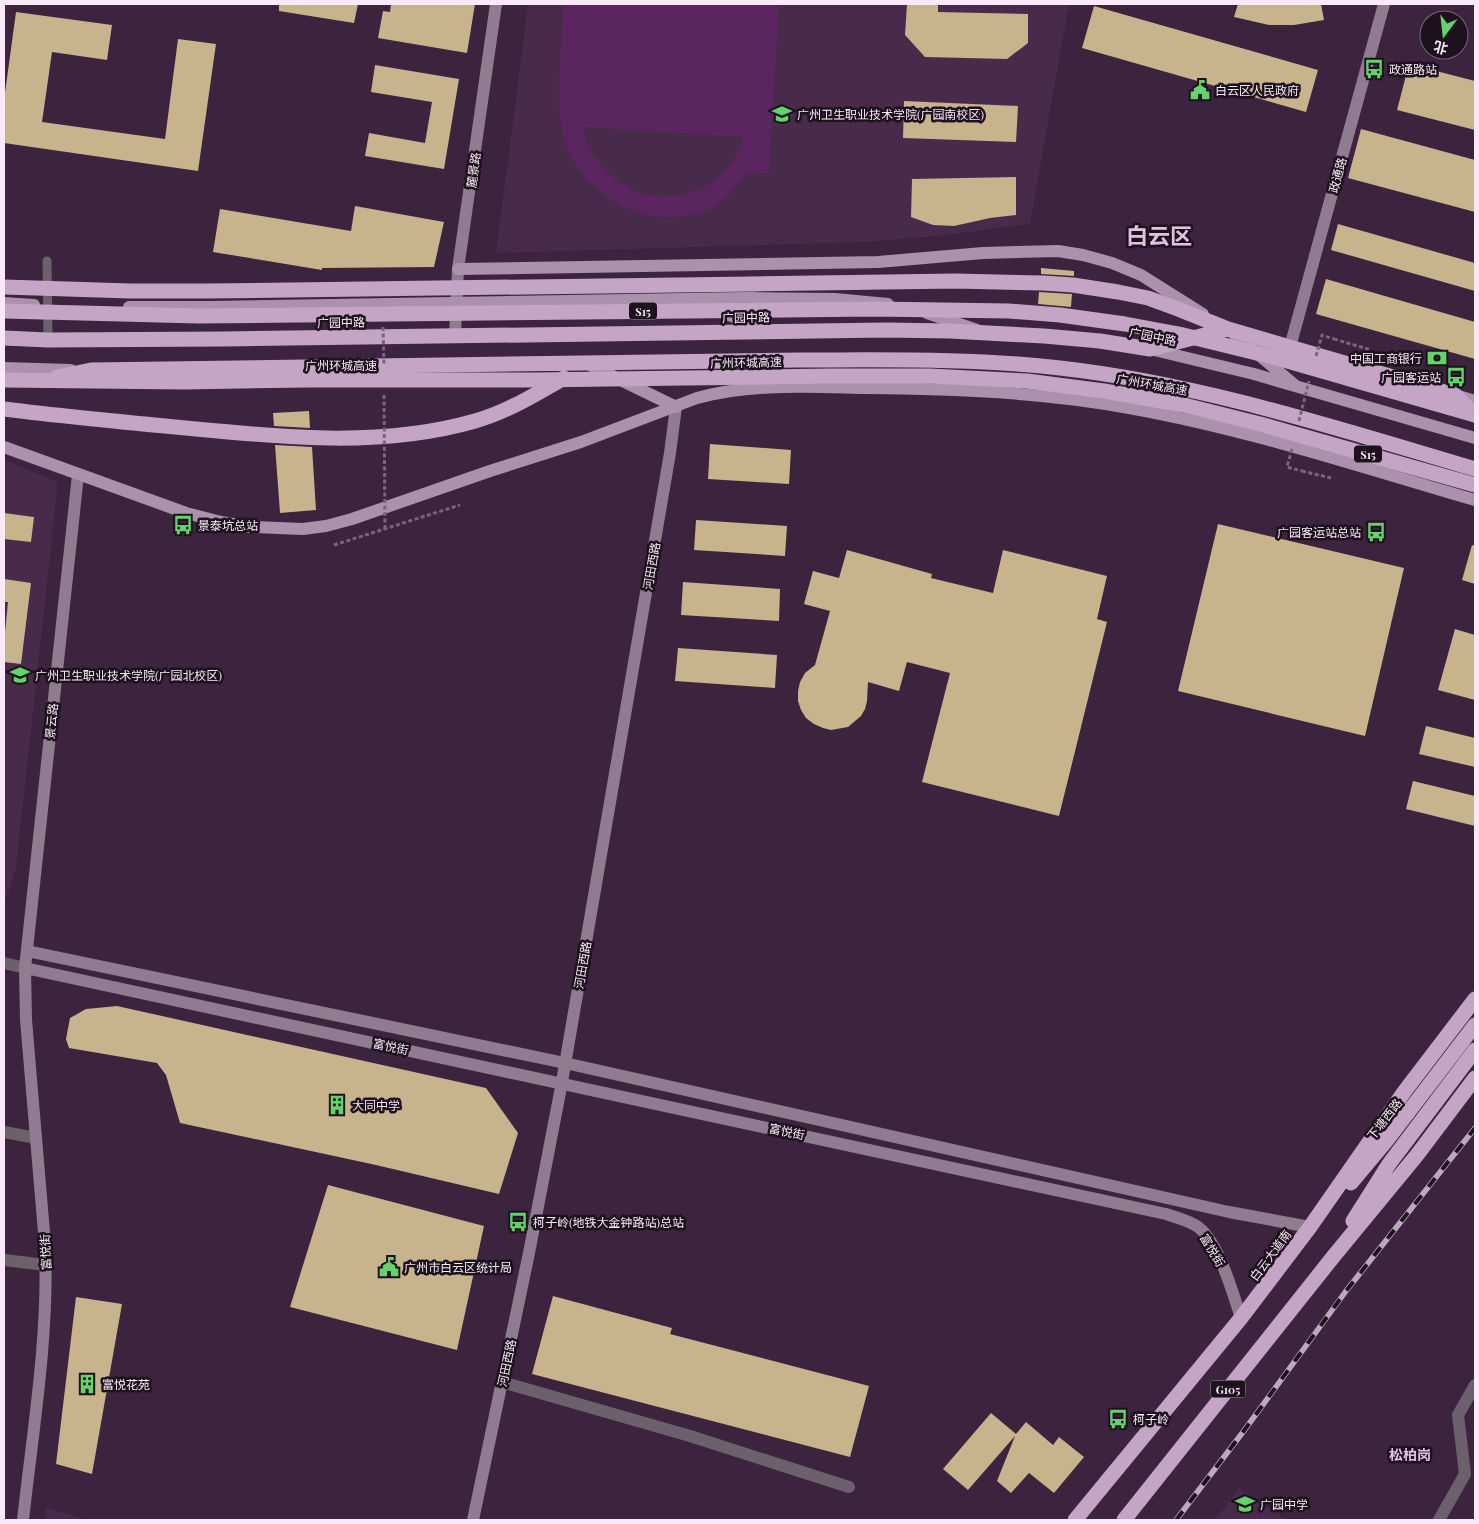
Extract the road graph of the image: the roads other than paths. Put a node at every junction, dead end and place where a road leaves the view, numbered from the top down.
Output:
1 (496, 4) edge
2 (1384, 4) edge
3 (48, 262) dead end
4 (458, 269) junction
5 (4, 287) edge
6 (689, 298) junction
7 (4, 303) edge
8 (456, 303) junction
9 (48, 305) junction
10 (4, 311) edge
11 (1228, 329) junction
12 (768, 331) junction
13 (984, 332) junction
14 (455, 336) junction
15 (4, 338) edge
16 (48, 340) junction
17 (1290, 347) junction
18 (1150, 349) junction
19 (799, 360) junction
20 (588, 364) junction
21 (4, 368) edge
22 (91, 370) junction
23 (4, 380) edge
24 (1296, 386) junction
25 (4, 388) edge
26 (846, 388) junction
27 (1197, 391) junction
28 (1455, 395) junction
29 (1475, 401) edge
30 (676, 407) junction
31 (1128, 408) junction
32 (4, 410) edge
33 (1475, 415) edge
34 (1475, 438) edge
35 (4, 447) edge
36 (1475, 469) edge
37 (78, 474) junction
38 (1475, 485) edge
39 (1475, 500) edge
40 (27, 951) junction
41 (4, 963) edge
42 (25, 968) junction
43 (1475, 999) edge
44 (1475, 1025) edge
45 (423, 1034) junction
46 (1475, 1050) edge
47 (419, 1052) junction
48 (565, 1063) junction
49 (1475, 1078) edge
50 (562, 1082) junction
51 (4, 1132) edge
52 (36, 1138) junction
53 (1310, 1227) junction
54 (1333, 1257) junction
55 (4, 1260) edge
56 (46, 1265) junction
57 (1241, 1318) junction
58 (502, 1382) junction
59 (1475, 1385) edge
60 (848, 1487) dead end
61 (23, 1520) edge
62 (473, 1520) edge
63 (1076, 1520) edge
64 (1124, 1520) edge
65 (1438, 1520) edge

1 - 4 street, 麓景路
2 - 17 street, 政通路
3 - 9 lane
4 - 8 street, 麓景路
4 - 11 main road
5 - 11 highway, bridge
6 - 8 main road
6 - 12 main road
6 - 13 main road
7 - 9 main road
8 - 9 main road
8 - 14 street, 麓景路
9 - 16 lane
10 - 33 highway, S15, bridge
11 - 17 highway
11 - 18 highway
11 - 24 main road
12 - 13 highway, 广园中路
12 - 14 highway, 广园中路
13 - 18 highway, 广园中路
14 - 16 highway, 广园中路
15 - 16 highway, 广园中路
17 - 28 highway
18 - 24 main road, 广园中路
19 - 20 highway
19 - 26 main road
19 - 27 highway
20 - 22 highway
20 - 30 main road
20 - 32 highway
21 - 22 main road
22 - 25 highway
23 - 38 highway, 广州环城高速 / S15, bridge
24 - 34 main road, 广园中路
26 - 30 main road
26 - 31 main road
27 - 31 main road
27 - 36 highway
28 - 29 main road
28 - 33 highway
30 - 37 main road
30 - 48 street, 河田西路
31 - 39 main road
35 - 37 main road
37 - 40 street, 景云路
40 - 42 street, 景云路
40 - 45 street, 富悦街
41 - 42 street
42 - 47 street, 富悦街
42 - 52 street, 富悦街
43 - 53 highway, 白云大道南
44 - 53 highway, 下塘西路 / G105
45 - 47 street
45 - 48 street, 富悦街
46 - 54 highway, G105
47 - 50 street, 富悦街
48 - 50 street, 河田西路
48 - 53 street, 富悦街
49 - 54 highway
50 - 57 street, 富悦街
50 - 58 street, 河田西路
51 - 52 street
52 - 56 street, 富悦街
53 - 57 highway, 白云大道南 / G105
54 - 64 highway, G105
55 - 56 street
56 - 61 street, 富悦街
57 - 63 highway, 白云大道南 / G105
58 - 60 street
58 - 62 street, 河田西路
59 - 65 street

